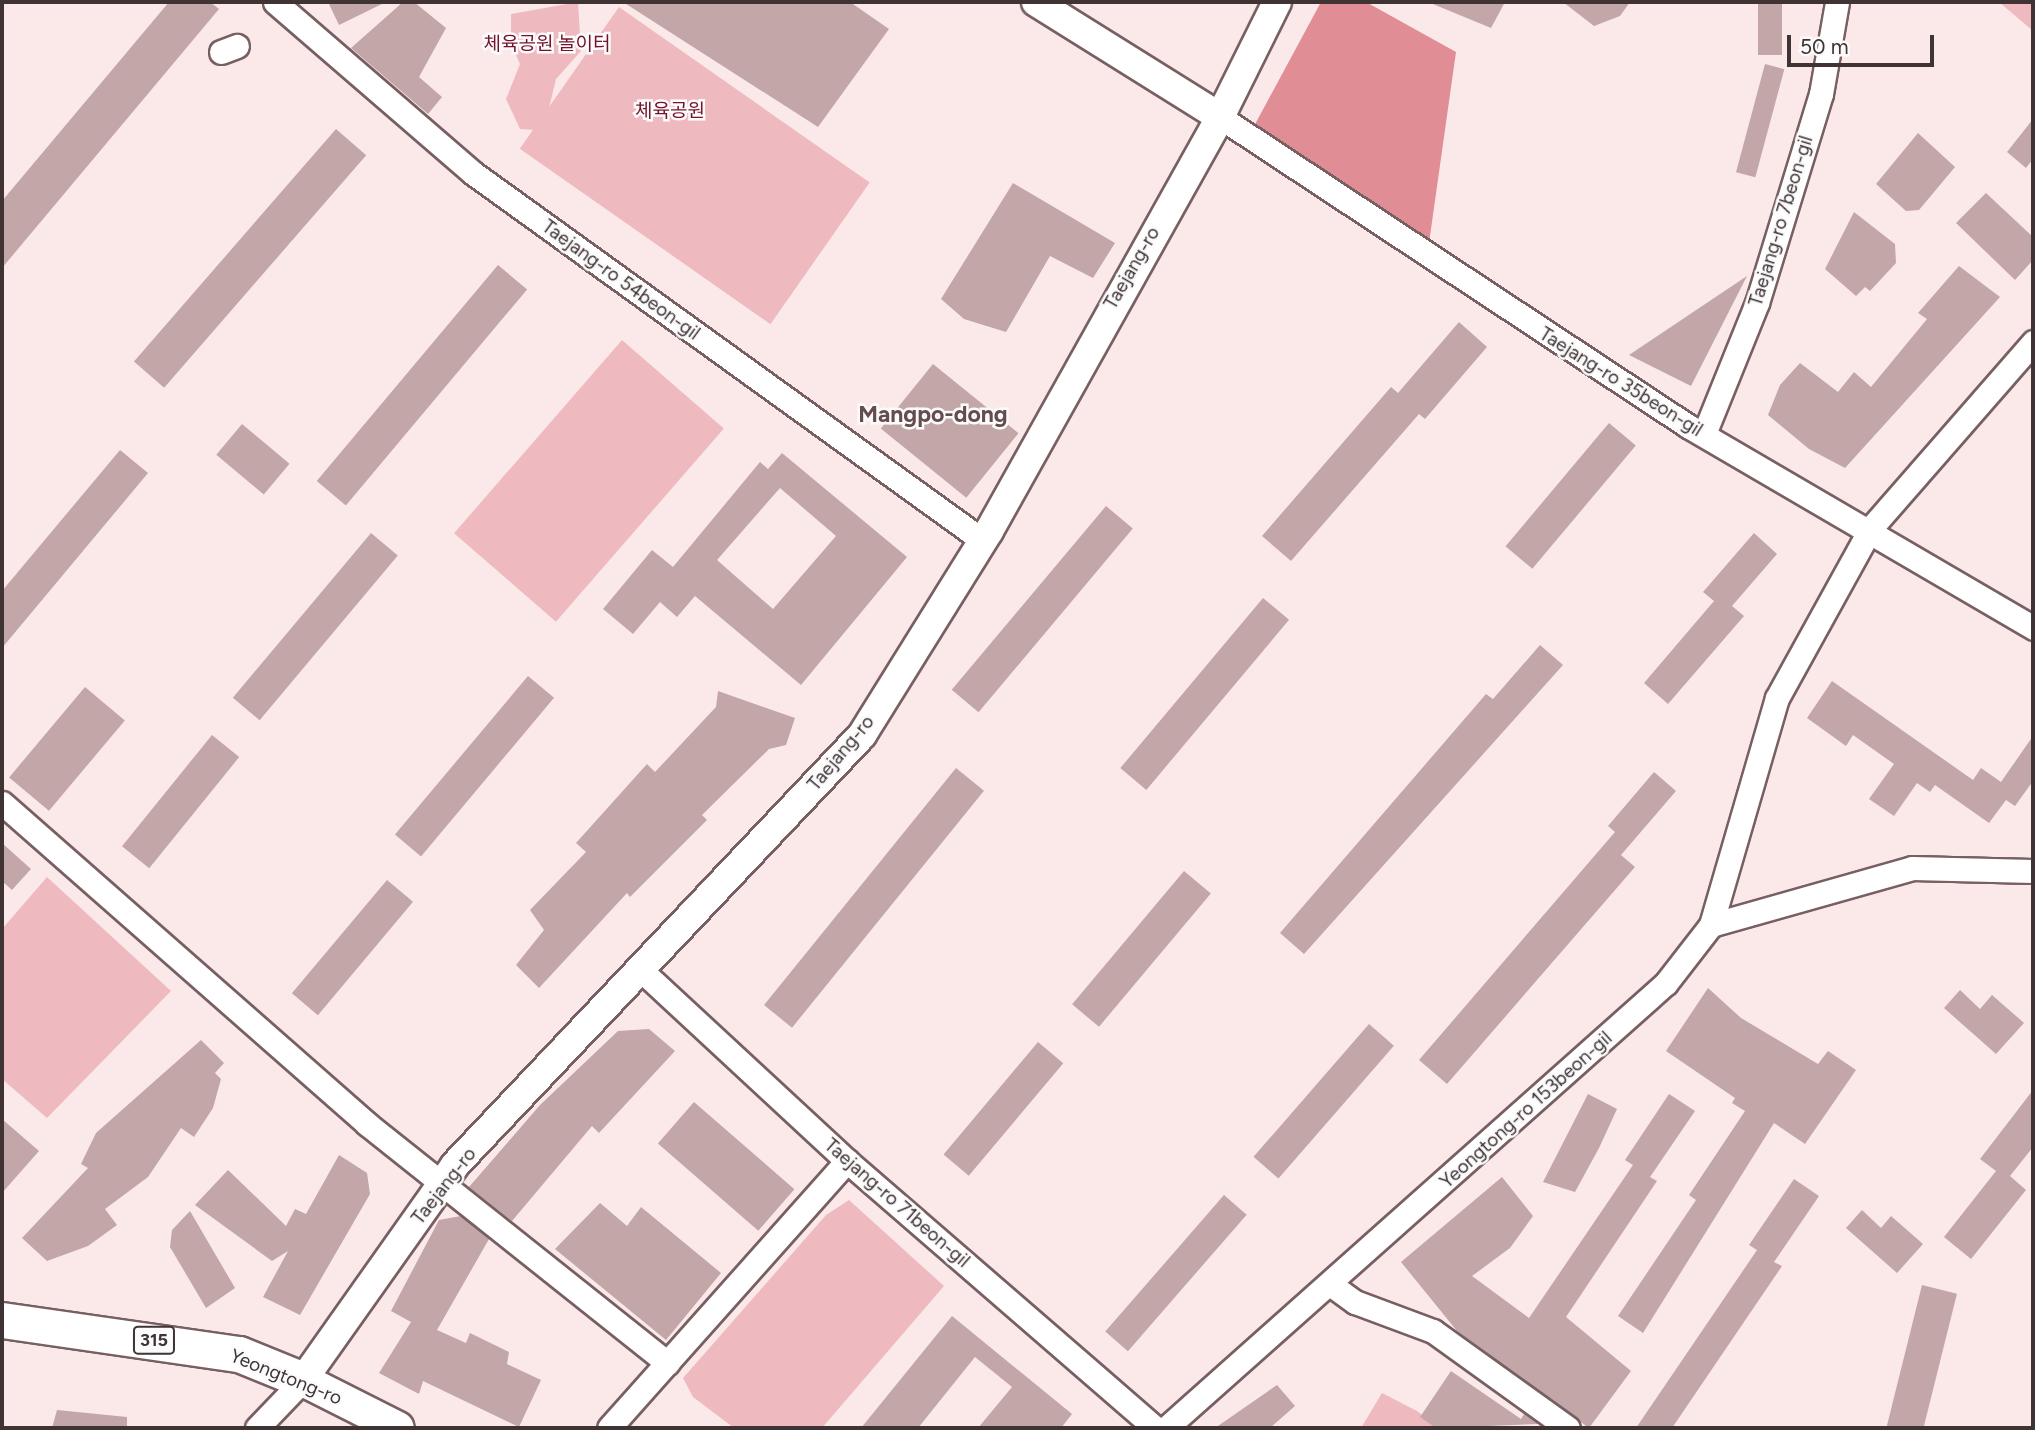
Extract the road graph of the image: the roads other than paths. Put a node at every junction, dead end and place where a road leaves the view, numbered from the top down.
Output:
1 (275, 2) edge
2 (1036, 2) edge
3 (1277, 2) edge
4 (1837, 2) edge
5 (1220, 117) junction
6 (2033, 342) edge
7 (1704, 434) junction
8 (1871, 528) junction
9 (982, 540) junction
10 (2033, 628) edge
11 (2, 803) edge
12 (2033, 871) edge
13 (1711, 925) junction
14 (643, 972) junction
15 (847, 1161) junction
16 (443, 1183) junction
17 (1330, 1284) junction
18 (2, 1320) edge
19 (667, 1363) junction
20 (303, 1380) junction
21 (1554, 1423) edge
22 (257, 1428) edge
23 (278, 1428) edge
24 (398, 1428) edge
25 (609, 1428) edge
26 (1155, 1428) edge
27 (1166, 1428) edge

1 - 9 street, Taejang-ro 54beon-gil
2 - 5 street
3 - 5 street, Taejang-ro
4 - 7 street, Taejang-ro 7beon-gil
5 - 7 street, Taejang-ro 35beon-gil
5 - 9 street, Taejang-ro
6 - 8 street, Yeongtong-ro 153beon-gil
7 - 8 street, Taejang-ro 35beon-gil
8 - 10 street, Taejang-ro 35beon-gil
8 - 13 street, Yeongtong-ro 153beon-gil
9 - 14 street, Taejang-ro
11 - 16 street
12 - 13 street
13 - 17 street, Yeongtong-ro 153beon-gil
14 - 15 street, Taejang-ro 71beon-gil
14 - 16 street, Taejang-ro
15 - 19 street
15 - 26 street, Taejang-ro 71beon-gil
16 - 19 street
16 - 20 street, Taejang-ro
17 - 21 street
17 - 27 street, Yeongtong-ro 153beon-gil
18 - 20 main road, Yeongtong-ro / 315
19 - 25 street
20 - 22 street
20 - 23 street
20 - 24 main road, Yeongtong-ro / 315

